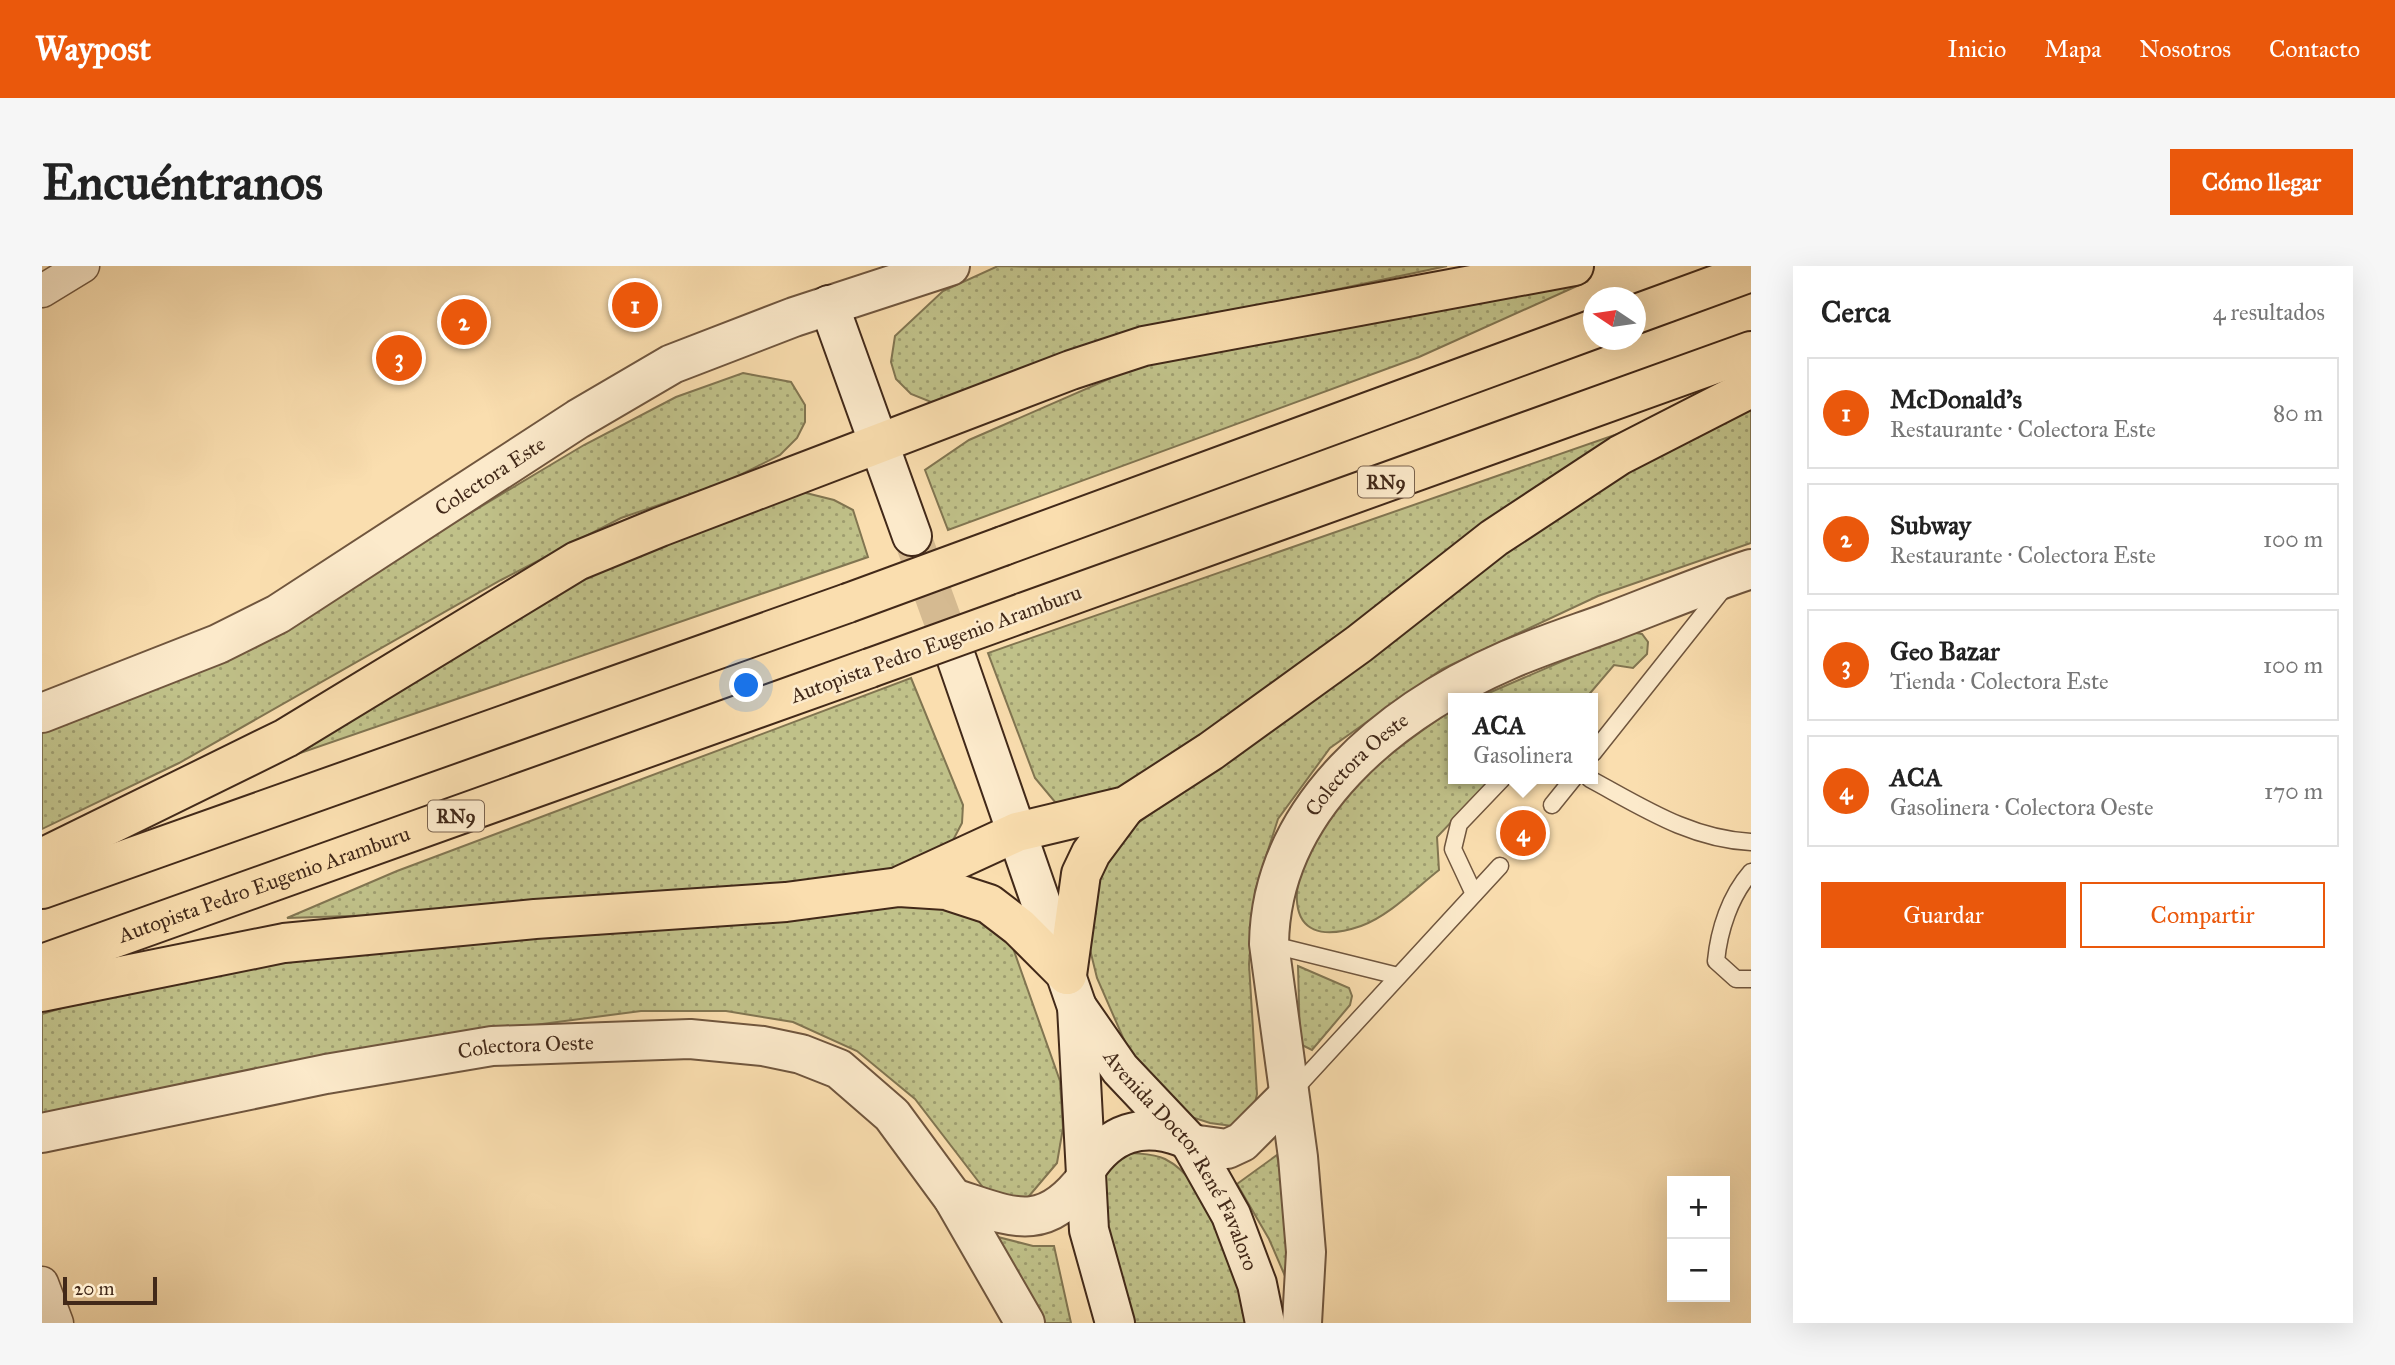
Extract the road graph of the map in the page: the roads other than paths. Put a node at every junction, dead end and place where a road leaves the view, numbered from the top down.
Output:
1 (83, 266) edge
2 (1574, 266) edge
3 (934, 268) edge
4 (1751, 272) edge
5 (42, 291) edge
6 (829, 305) junction
7 (1646, 310) edge
8 (1583, 333) edge
9 (1751, 351) edge
10 (1751, 388) edge
11 (879, 443) junction
12 (912, 536) tunnel mouth
13 (1743, 572) edge
14 (957, 660) tunnel mouth
15 (1451, 693) edge
16 (1448, 695) edge
17 (42, 713) edge
18 (1598, 747) edge
19 (1598, 783) edge
20 (1497, 784) edge
21 (1569, 784) edge
22 (1552, 805) dead end
23 (1126, 806) junction
24 (1017, 832) junction
25 (1751, 842) edge
26 (42, 858) edge
27 (1500, 866) dead end
28 (1751, 873) edge
29 (899, 887) junction
30 (42, 889) edge
31 (1474, 894) junction
32 (1269, 944) junction
33 (42, 964) edge
34 (1398, 976) junction
35 (1751, 979) edge
36 (1072, 991) junction
37 (42, 992) edge
38 (1288, 1096) junction
39 (42, 1133) edge
40 (1186, 1140) junction
41 (1087, 1173) junction
42 (953, 1198) junction
43 (42, 1283) edge
44 (57, 1323) edge
45 (1025, 1323) edge
46 (1115, 1323) edge
47 (1265, 1323) edge
48 (1302, 1323) edge

1 - 5 street
2 - 11 highway
3 - 6 street, Colectora Este
4 - 7 highway
6 - 11 street
6 - 17 street, Colectora Este
8 - 30 highway, bridge
9 - 33 highway, Autopista Pedro Eugenio Aramburu / RN9, bridge
10 - 23 highway
11 - 12 street
11 - 26 highway
13 - 15 street, Colectora Oeste
13 - 18 lane
14 - 24 street, Avenida Doctor René Favaloro
16 - 32 street, Colectora Oeste
19 - 25 lane
20 - 31 lane
21 - 22 lane
23 - 24 highway
23 - 36 highway
24 - 29 highway
24 - 36 street, Avenida Doctor René Favaloro
27 - 31 lane
28 - 35 lane
29 - 36 highway
29 - 37 highway
31 - 34 lane
32 - 34 lane
32 - 38 street, Colectora Oeste
34 - 38 lane
36 - 40 street, Avenida Doctor René Favaloro
36 - 41 street, Avenida Doctor René Favaloro
38 - 40 street
38 - 48 street, Colectora Oeste
39 - 42 street, Colectora Oeste
40 - 41 street
40 - 47 street, Avenida Doctor René Favaloro
41 - 42 street
41 - 46 street, Avenida Doctor René Favaloro
42 - 45 street, Colectora Oeste
43 - 44 street

